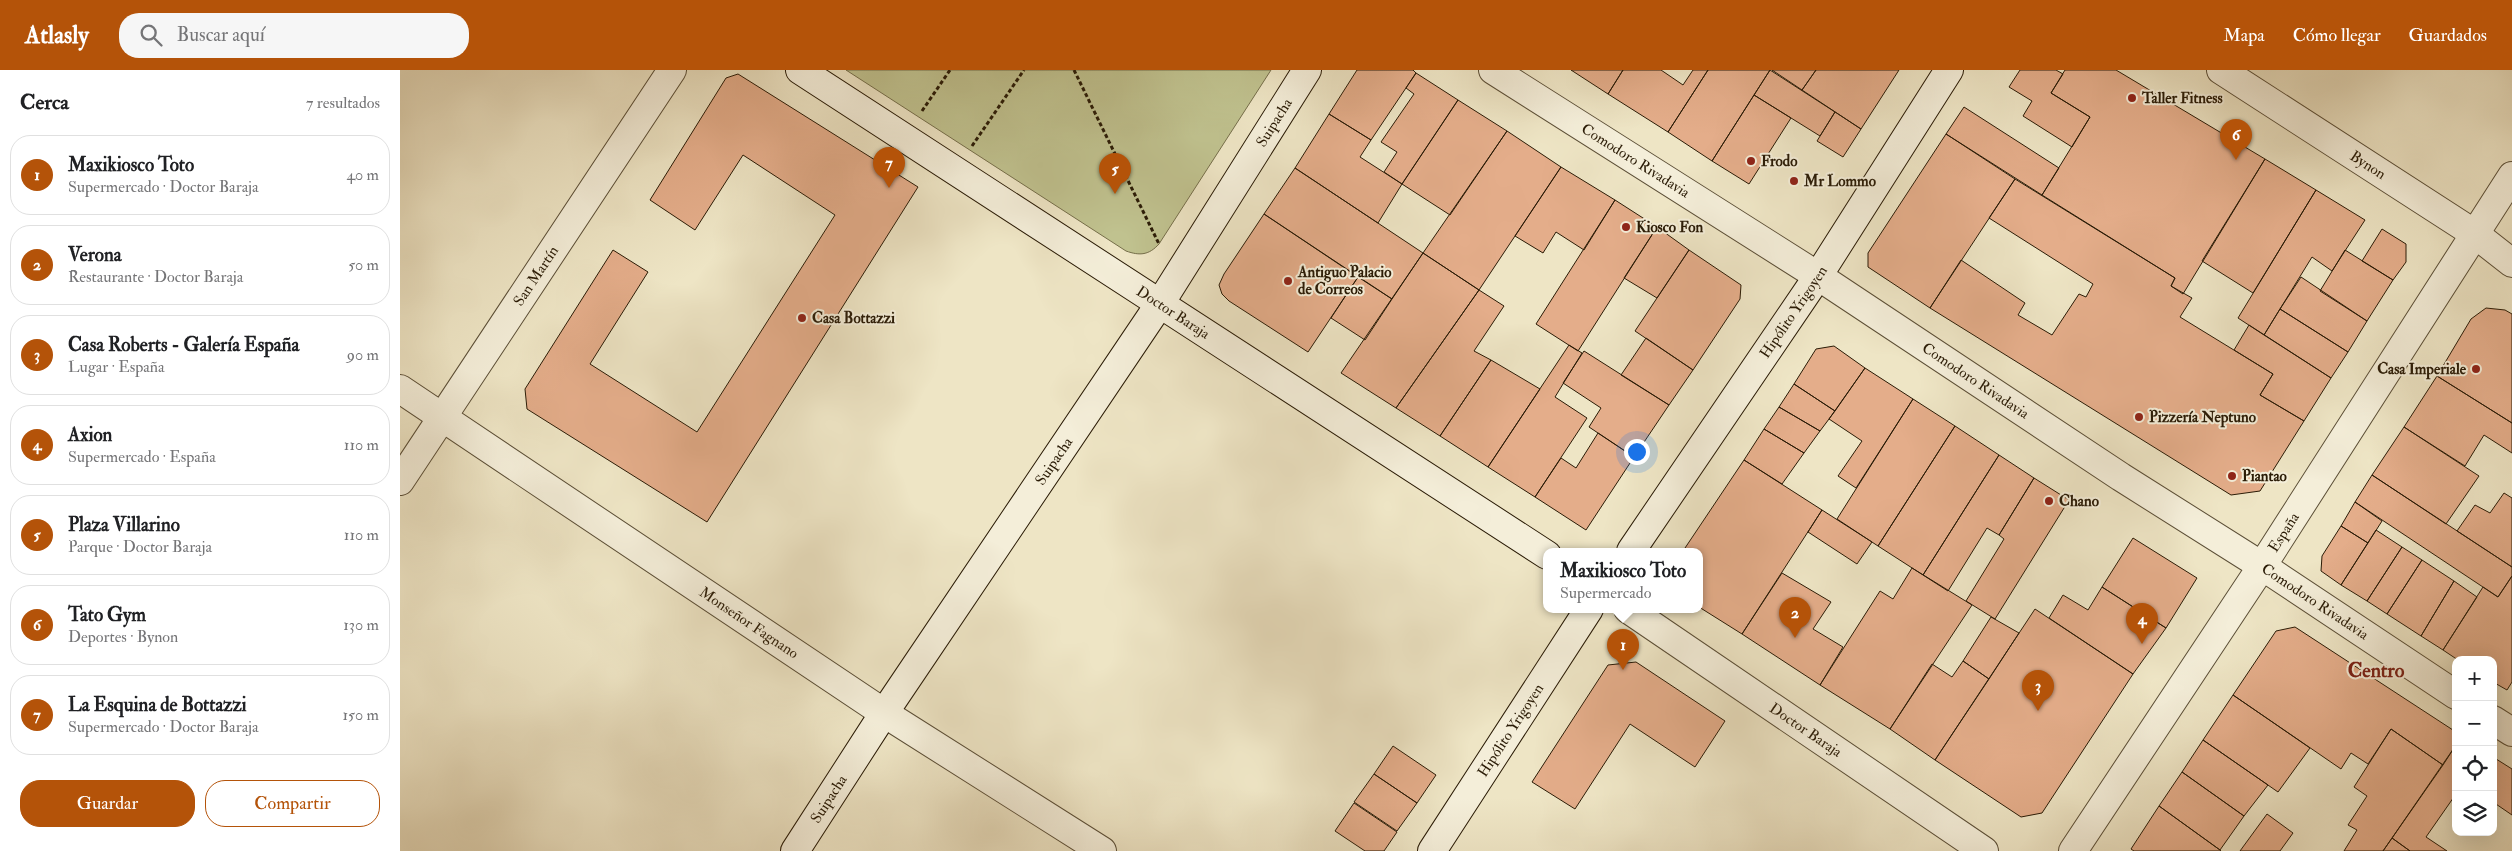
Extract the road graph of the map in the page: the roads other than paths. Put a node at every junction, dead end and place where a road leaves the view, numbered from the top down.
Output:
1 (672, 70) edge
2 (800, 70) edge
3 (1307, 70) edge
4 (1492, 70) edge
5 (1949, 70) edge
6 (2221, 70) edge
7 (2512, 176) edge
8 (2474, 234) junction
9 (2512, 263) edge
10 (1818, 276) junction
11 (1161, 302) junction
12 (400, 389) edge
13 (442, 417) junction
14 (400, 481) edge
15 (1633, 548) edge
16 (1543, 552) edge
17 (2262, 566) junction
18 (1586, 613) edge
19 (1634, 613) edge
20 (2452, 692) edge
21 (884, 713) junction
22 (2497, 723) edge
23 (2512, 732) edge
24 (795, 851) edge
25 (1102, 851) edge
26 (1432, 851) edge
27 (1984, 851) edge
28 (2073, 851) edge

1 - 13 street, San Martín
2 - 11 street, Doctor Baraja
3 - 11 street, Suipacha
4 - 10 street, Comodoro Rivadavia
5 - 10 street, Hipólito Yrigoyen
6 - 8 street, Bynon
7 - 8 street, España
8 - 9 street, Bynon
8 - 17 street, España
10 - 15 street, Hipólito Yrigoyen
10 - 17 street, Comodoro Rivadavia
11 - 16 street, Doctor Baraja
11 - 21 street, Suipacha
12 - 13 street, Monseñor Fagnano
13 - 14 street, San Martín
13 - 21 street, Monseñor Fagnano
17 - 20 street, Comodoro Rivadavia
17 - 28 street, España
18 - 26 street, Hipólito Yrigoyen
19 - 27 street, Doctor Baraja
21 - 24 street, Suipacha
21 - 25 street, Monseñor Fagnano
22 - 23 street

